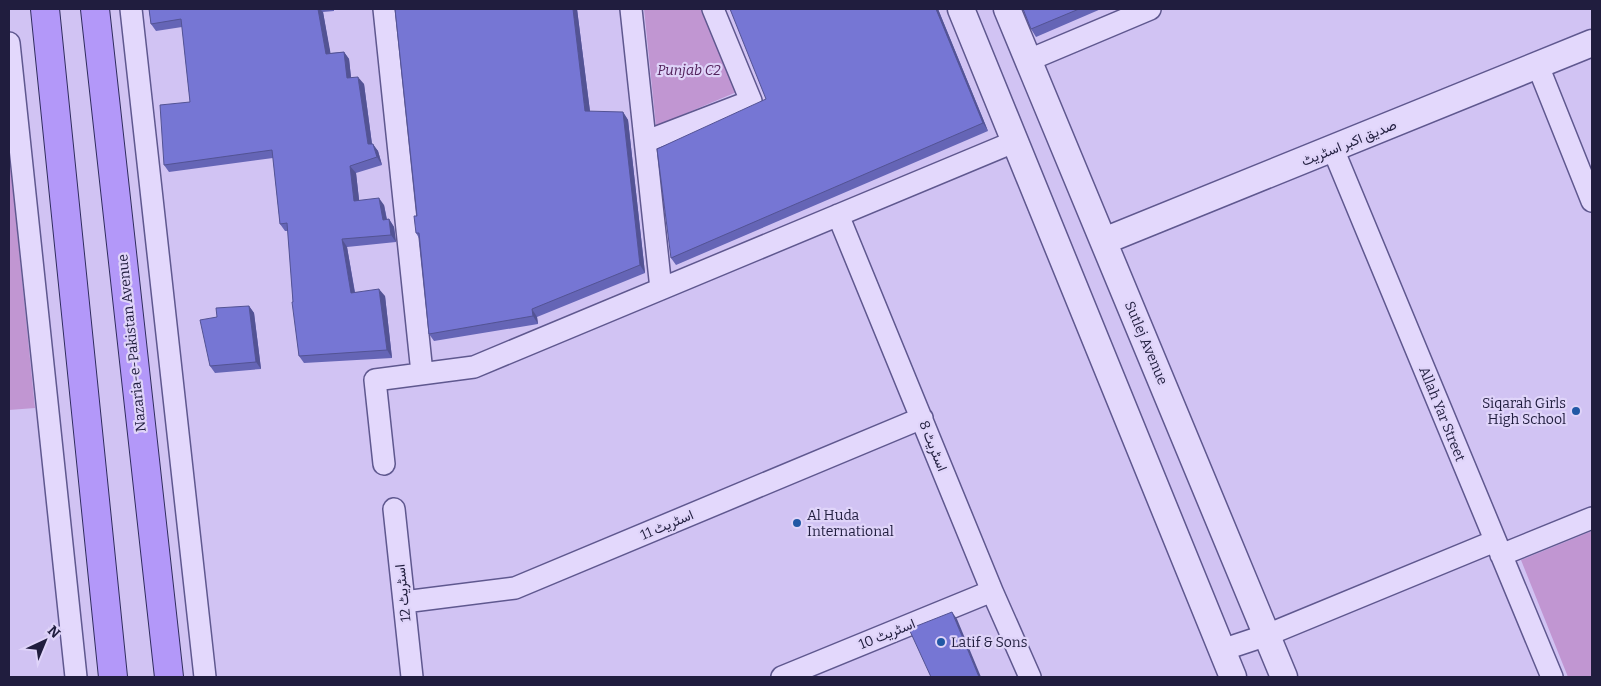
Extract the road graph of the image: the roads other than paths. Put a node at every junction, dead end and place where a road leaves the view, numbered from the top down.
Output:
1 (95, 9) edge
2 (131, 9) edge
3 (384, 9) edge
4 (632, 9) edge
5 (713, 9) edge
6 (961, 9) edge
7 (1007, 9) edge
8 (1150, 9) edge
9 (46, 11) edge
10 (9, 43) edge
11 (1592, 43) edge
12 (1028, 60) junction
13 (1538, 66) junction
14 (647, 141) junction
15 (1016, 141) junction
16 (1333, 150) junction
17 (1592, 201) edge
18 (838, 215) junction
19 (1104, 241) junction
20 (661, 289) junction
21 (422, 373) junction
22 (922, 418) junction
23 (384, 464) dead end
24 (394, 510) dead end
25 (1592, 518) edge
26 (1498, 548) junction
27 (992, 590) junction
28 (404, 602) junction
29 (1267, 636) junction
30 (1222, 650) junction
31 (76, 677) edge
32 (112, 677) edge
33 (169, 677) edge
34 (205, 677) edge
35 (412, 677) edge
36 (782, 677) edge
37 (1030, 677) edge
38 (1233, 677) edge
39 (1284, 677) edge
40 (1552, 677) edge

1 - 33 main road, Nazaria-e-Pakistan Avenue
2 - 34 street
3 - 21 street
4 - 14 street
5 - 14 street
6 - 15 street
7 - 12 street, Sutlej Avenue
8 - 12 street
9 - 32 main road
10 - 31 street
11 - 13 street, صدیق اکبر اسٹریٹ
12 - 19 street, Sutlej Avenue
13 - 16 street, صدیق اکبر اسٹریٹ
13 - 17 street
14 - 20 street
15 - 18 street
15 - 30 street
16 - 19 street, صدیق اکبر اسٹریٹ
16 - 26 street, Allah Yar Street
18 - 20 street
18 - 22 street, اسٹریٹ 8
19 - 29 street, Sutlej Avenue
20 - 21 street
21 - 23 street
22 - 27 street, اسٹریٹ 8
22 - 28 street, اسٹریٹ 11
24 - 28 street, اسٹریٹ 12
25 - 26 street
26 - 29 street
26 - 40 street, Allah Yar Street
27 - 36 street, اسٹریٹ 10
27 - 37 street, اسٹریٹ 8
28 - 35 street, اسٹریٹ 12
29 - 30 street
29 - 39 street, Sutlej Avenue
30 - 38 street

